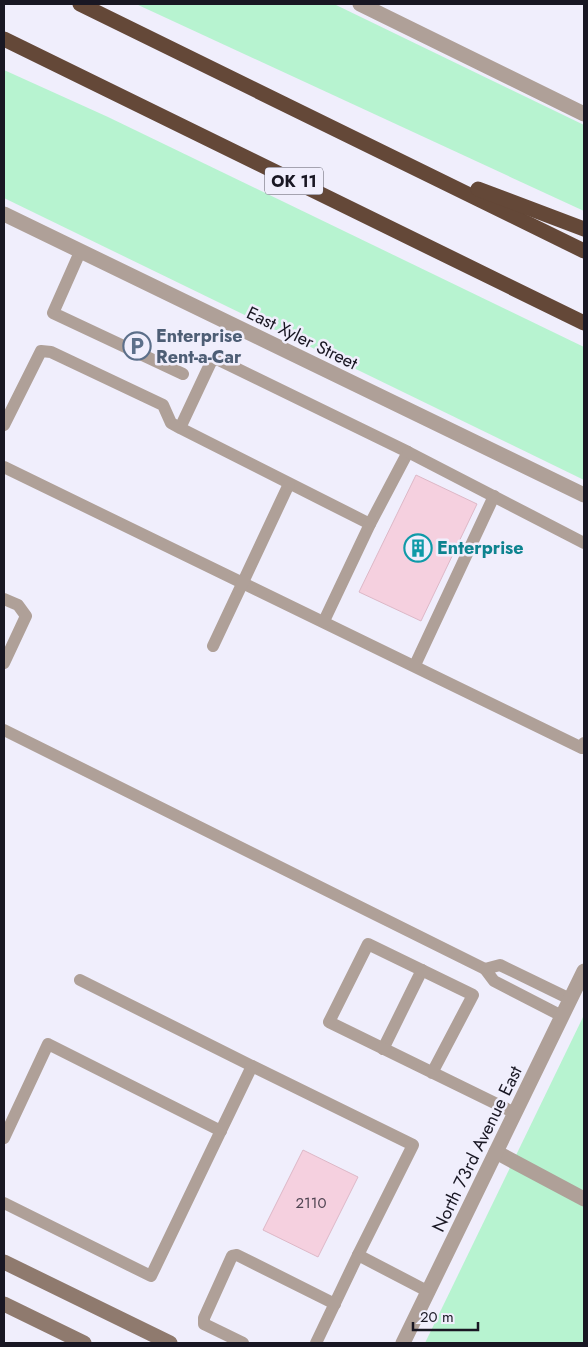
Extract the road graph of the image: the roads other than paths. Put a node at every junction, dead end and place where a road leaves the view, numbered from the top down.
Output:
1 (80, 4) edge
2 (360, 4) edge
3 (4, 39) edge
4 (584, 114) edge
5 (388, 154) junction
6 (4, 214) edge
7 (584, 230) edge
8 (584, 251) edge
9 (80, 252) junction
10 (584, 323) edge
11 (183, 374) dead end
12 (4, 425) edge
13 (180, 428) junction
14 (408, 452) junction
15 (4, 467) edge
16 (289, 484) junction
17 (494, 496) junction
18 (584, 496) edge
19 (370, 524) junction
20 (584, 543) edge
21 (242, 582) junction
22 (4, 599) edge
23 (324, 621) junction
24 (213, 646) dead end
25 (4, 663) edge
26 (415, 665) junction
27 (4, 730) edge
28 (584, 748) edge
29 (485, 969) junction
30 (422, 970) junction
31 (584, 971) edge
32 (80, 980) dead end
33 (570, 1000) junction
34 (562, 1016) junction
35 (384, 1049) junction
36 (252, 1066) junction
37 (432, 1073) junction
38 (515, 1113) junction
39 (221, 1131) junction
40 (4, 1138) edge
41 (496, 1152) junction
42 (584, 1199) edge
43 (4, 1203) edge
44 (358, 1255) junction
45 (4, 1262) edge
46 (429, 1292) junction
47 (4, 1304) edge
48 (335, 1304) junction
49 (84, 1343) edge
50 (170, 1343) edge
51 (243, 1343) edge
52 (316, 1343) edge
53 (403, 1343) edge

1 - 5 highway
2 - 4 street
3 - 10 highway, OK 11
5 - 7 highway
5 - 8 highway
6 - 9 street, East Xyler Street
9 - 11 lane
9 - 18 street, East Xyler Street
12 - 13 lane
13 - 14 lane
13 - 16 lane
14 - 17 lane
14 - 19 lane
15 - 21 lane
16 - 19 lane
16 - 21 lane
17 - 20 lane
17 - 26 lane
19 - 23 lane
21 - 23 lane
21 - 24 lane
22 - 25 lane
23 - 26 lane
26 - 28 lane
27 - 29 lane
29 - 33 lane
29 - 34 lane
30 - 35 lane
30 - 35 lane
30 - 37 lane
31 - 33 street, North 73rd Avenue East
32 - 36 lane
33 - 34 street, North 73rd Avenue East
34 - 38 street, North 73rd Avenue East
35 - 37 lane
36 - 39 lane
36 - 44 lane
37 - 38 lane
38 - 41 street, North 73rd Avenue East
39 - 40 lane
39 - 43 lane
41 - 42 street
41 - 46 street, North 73rd Avenue East
44 - 46 lane
44 - 48 lane
45 - 50 main road
46 - 53 street, North 73rd Avenue East
47 - 49 main road
48 - 51 lane
48 - 52 lane

